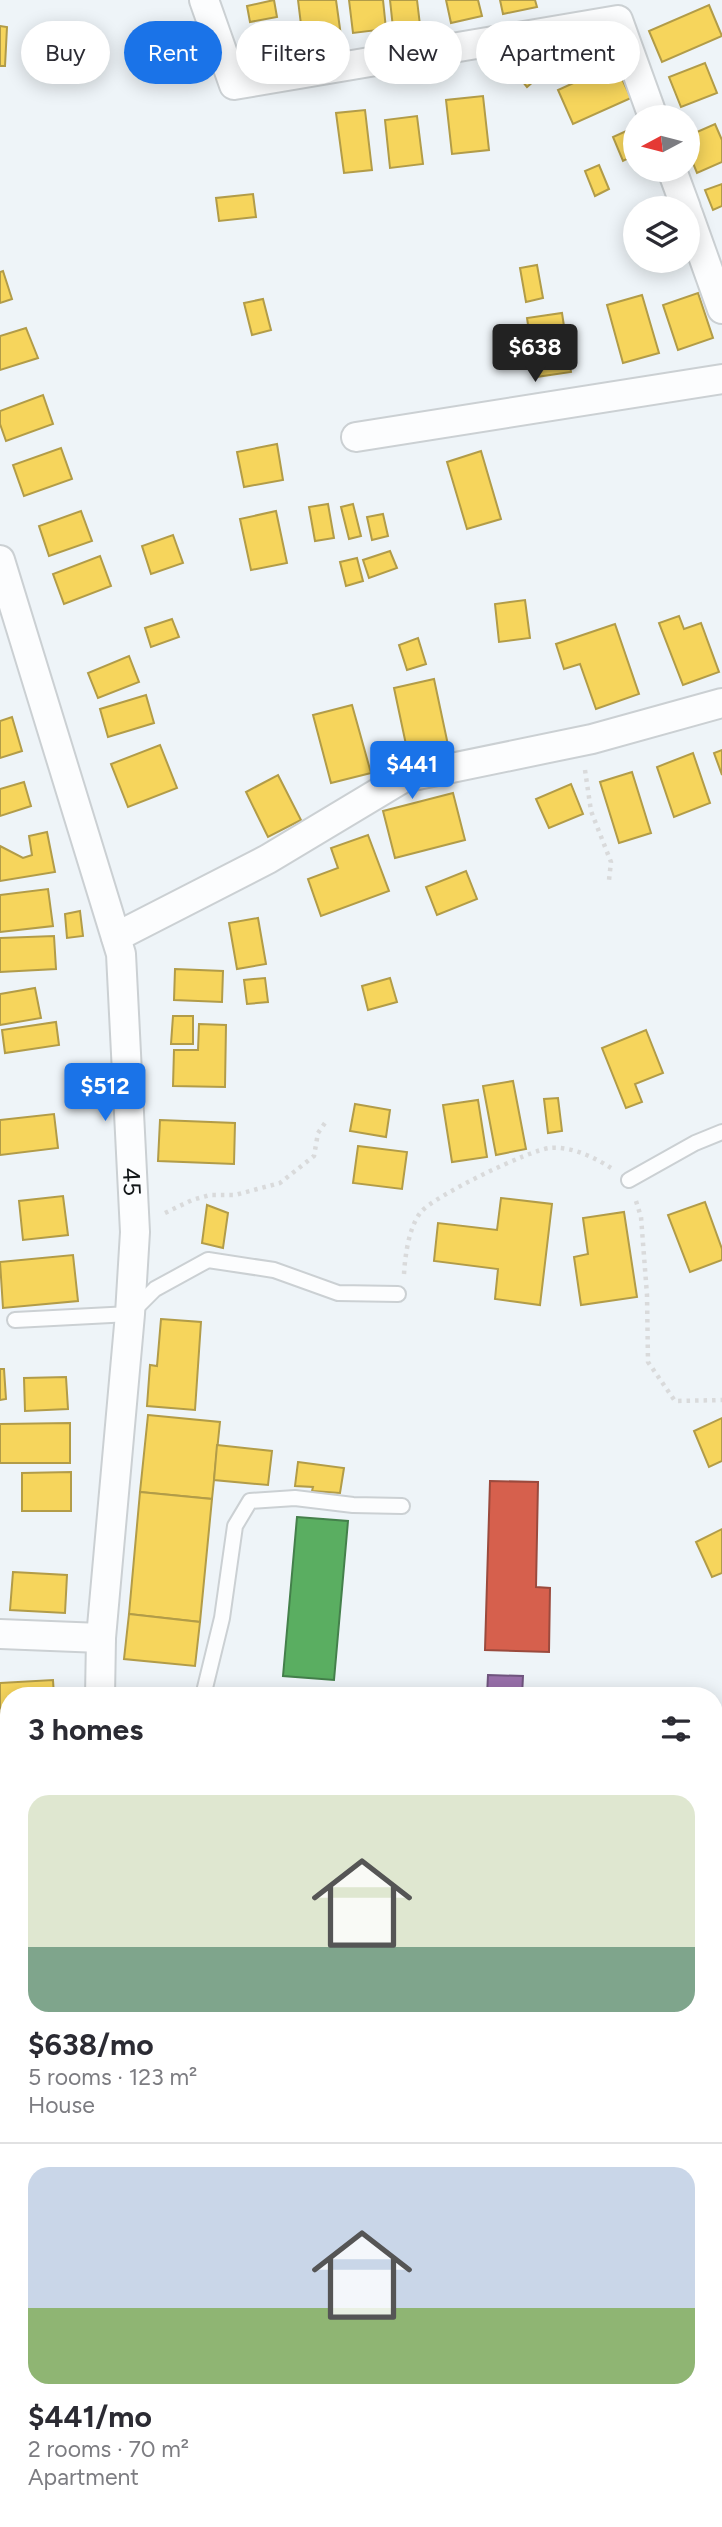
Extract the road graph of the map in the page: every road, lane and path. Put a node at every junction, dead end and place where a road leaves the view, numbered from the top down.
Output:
1 (204, 0) edge
2 (649, 105) edge
3 (700, 248) edge
4 (722, 309) edge
5 (722, 379) edge
6 (356, 437) dead end
7 (0, 560) edge
8 (722, 703) edge
9 (592, 739) junction
10 (609, 880) dead end
11 (116, 937) junction
12 (327, 1120) dead end
13 (722, 1132) edge
14 (629, 1180) junction
15 (135, 1232) junction
16 (398, 1294) joint
17 (130, 1314) junction
18 (15, 1320) dead end
19 (722, 1400) edge
20 (402, 1506) dead end
21 (0, 1634) edge
22 (101, 1638) junction
23 (100, 1687) edge
24 (206, 1687) edge

1 - 2 street
3 - 4 street
5 - 6 street
7 - 11 street, 45
8 - 9 street
9 - 10 path
9 - 11 street
11 - 15 street, 45
12 - 15 path
13 - 14 lane
14 - 16 path
14 - 19 path
15 - 17 street, 45
16 - 17 lane
17 - 18 lane
17 - 22 street, 45
20 - 24 lane
21 - 22 street
22 - 23 street, 45

